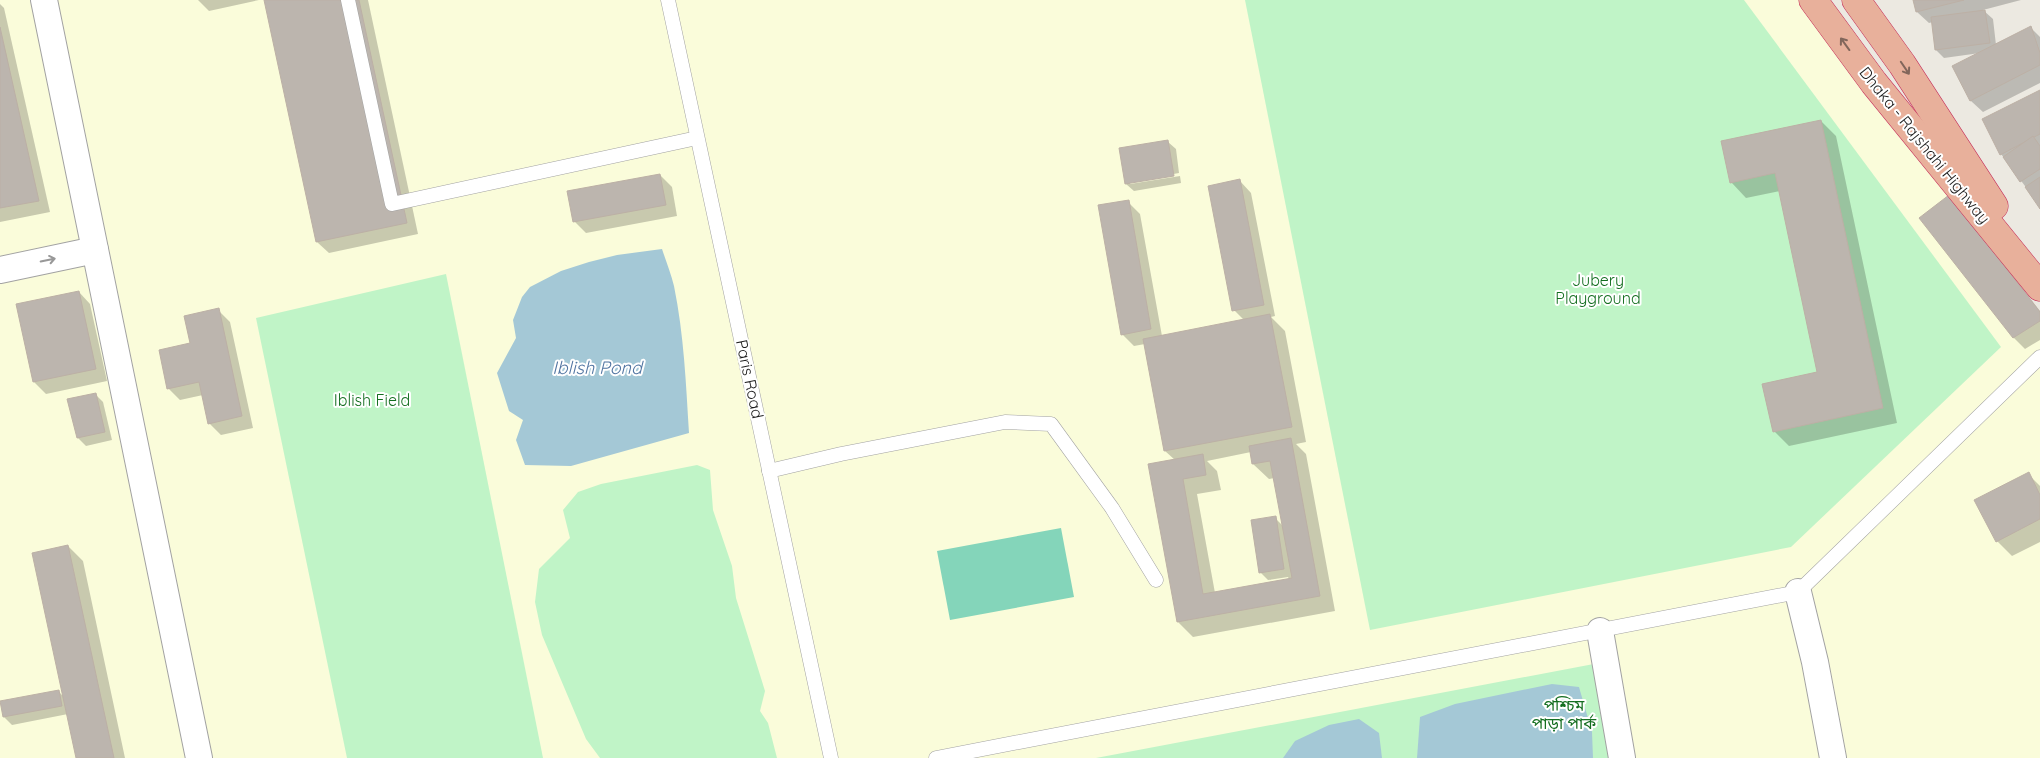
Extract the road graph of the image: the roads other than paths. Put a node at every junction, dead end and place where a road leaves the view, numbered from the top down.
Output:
1 (44, 0) edge
2 (348, 0) edge
3 (668, 0) edge
4 (1813, 0) edge
5 (1856, 0) edge
6 (698, 138) junction
7 (95, 250) junction
8 (0, 270) edge
9 (2040, 277) edge
10 (2040, 287) edge
11 (2040, 357) edge
12 (769, 471) junction
13 (1156, 580) dead end
14 (1798, 592) junction
15 (1600, 631) junction
16 (199, 758) edge
17 (831, 758) edge
18 (936, 758) edge
19 (1622, 758) edge
20 (1833, 758) edge

1 - 7 street
2 - 6 lane
3 - 6 lane, Paris Road
10 -> 4 highway, Dhaka - Rajshahi Highway
5 -> 9 highway, Dhaka - Rajshahi Highway
6 - 12 lane, Paris Road
8 -> 7 street
7 - 16 street
11 - 14 lane
12 - 13 lane
12 - 17 lane, Paris Road
14 - 15 lane
14 - 20 street
15 - 18 lane
15 - 19 street

